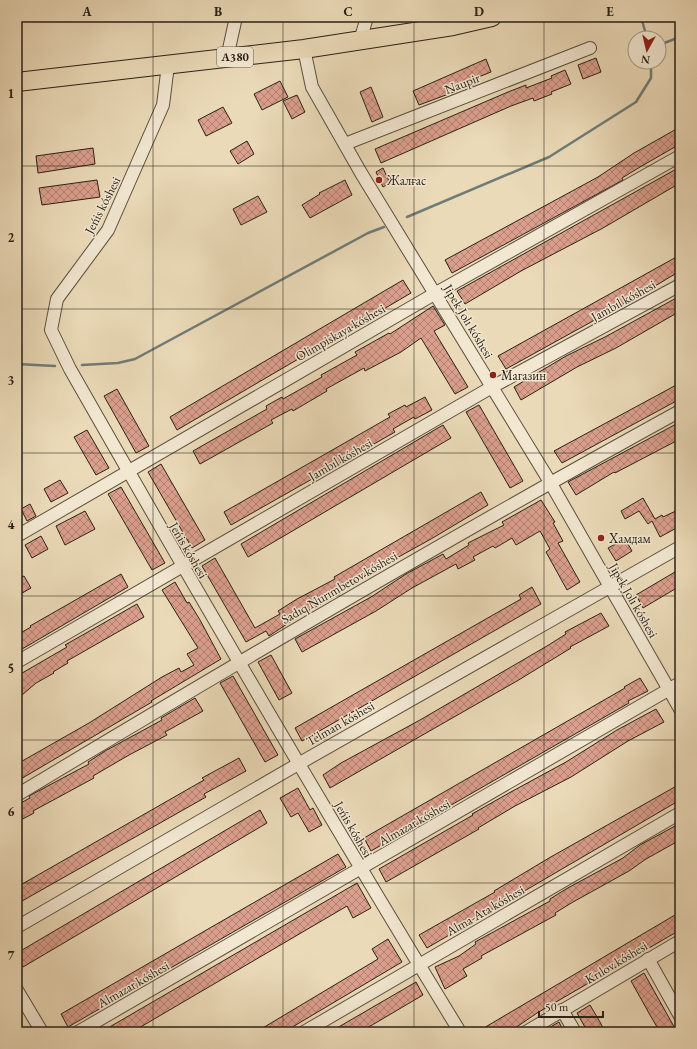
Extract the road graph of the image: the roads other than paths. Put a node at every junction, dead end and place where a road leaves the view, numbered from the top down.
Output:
1 (236, 17) edge
2 (367, 17) edge
3 (492, 17) edge
4 (434, 23) edge
5 (360, 41) junction
6 (590, 48) dead end
7 (304, 49) junction
8 (227, 58) junction
9 (168, 65) junction
10 (17, 82) edge
11 (345, 144) junction
12 (680, 156) edge
13 (680, 285) edge
14 (436, 293) junction
15 (492, 387) junction
16 (680, 411) edge
17 (128, 470) junction
18 (550, 482) junction
19 (17, 536) edge
20 (680, 548) edge
21 (183, 567) junction
22 (610, 586) junction
23 (17, 662) edge
24 (238, 662) junction
25 (680, 683) edge
26 (669, 690) junction
27 (680, 709) edge
28 (300, 763) junction
29 (17, 795) edge
30 (680, 813) edge
31 (360, 869) junction
32 (17, 927) edge
33 (680, 941) edge
34 (648, 959) junction
35 (419, 965) junction
36 (17, 990) edge
37 (562, 1010) junction
38 (680, 1016) edge
39 (42, 1032) edge
40 (78, 1032) edge
41 (304, 1032) edge
42 (460, 1032) edge
43 (526, 1032) edge
44 (575, 1032) edge

1 - 8 street
2 - 5 street
3 - 4 highway, A380
4 - 5 highway, A380
5 - 7 highway, A380
6 - 11 street, Naupir
7 - 8 highway, A380
7 - 11 street, Jipek Jolı kóshesi
8 - 9 highway, A380
9 - 10 highway, A380
9 - 17 street, Jeńis kóshesi
11 - 14 street, Jipek Jolı kóshesi
12 - 14 street, Olimpiskaya kóshesi
13 - 15 street, Jambıl kóshesi
14 - 15 street, Jipek Jolı kóshesi
14 - 17 street, Olimpiskaya kóshesi
15 - 18 street, Jipek Jolı kóshesi
15 - 21 street, Jambıl kóshesi
16 - 18 street, Sadıq Nurımbetov kóshesi
17 - 19 street, Olimpiskaya kóshesi
17 - 21 street, Jeńis kóshesi
18 - 22 street, Jipek Jolı kóshesi
18 - 24 street, Sadıq Nurımbetov kóshesi
20 - 22 street, Telman kóshesi
21 - 23 street, Jambıl kóshesi
21 - 24 street, Jeńis kóshesi
22 - 26 street, Jipek Jolı kóshesi
22 - 28 street, Telman kóshesi
24 - 28 street, Jeńis kóshesi
24 - 29 street, Sadıq Nurımbetov kóshesi
25 - 26 street, Almazar kóshesi
26 - 27 street, Jipek Jolı kóshesi
26 - 31 street, Almazar kóshesi
28 - 31 street, Jeńis kóshesi
28 - 32 street, Telman kóshesi
30 - 35 street, Alma-Ata kóshesi
31 - 35 street, Jeńis kóshesi
31 - 40 street, Almazar kóshesi
33 - 34 street, Krılov kóshesi
34 - 37 street, Krılov kóshesi
34 - 38 street
35 - 41 street, Alma-Ata kóshesi
35 - 42 street, Jeńis kóshesi
36 - 39 street
37 - 43 street, Krılov kóshesi
37 - 44 street

